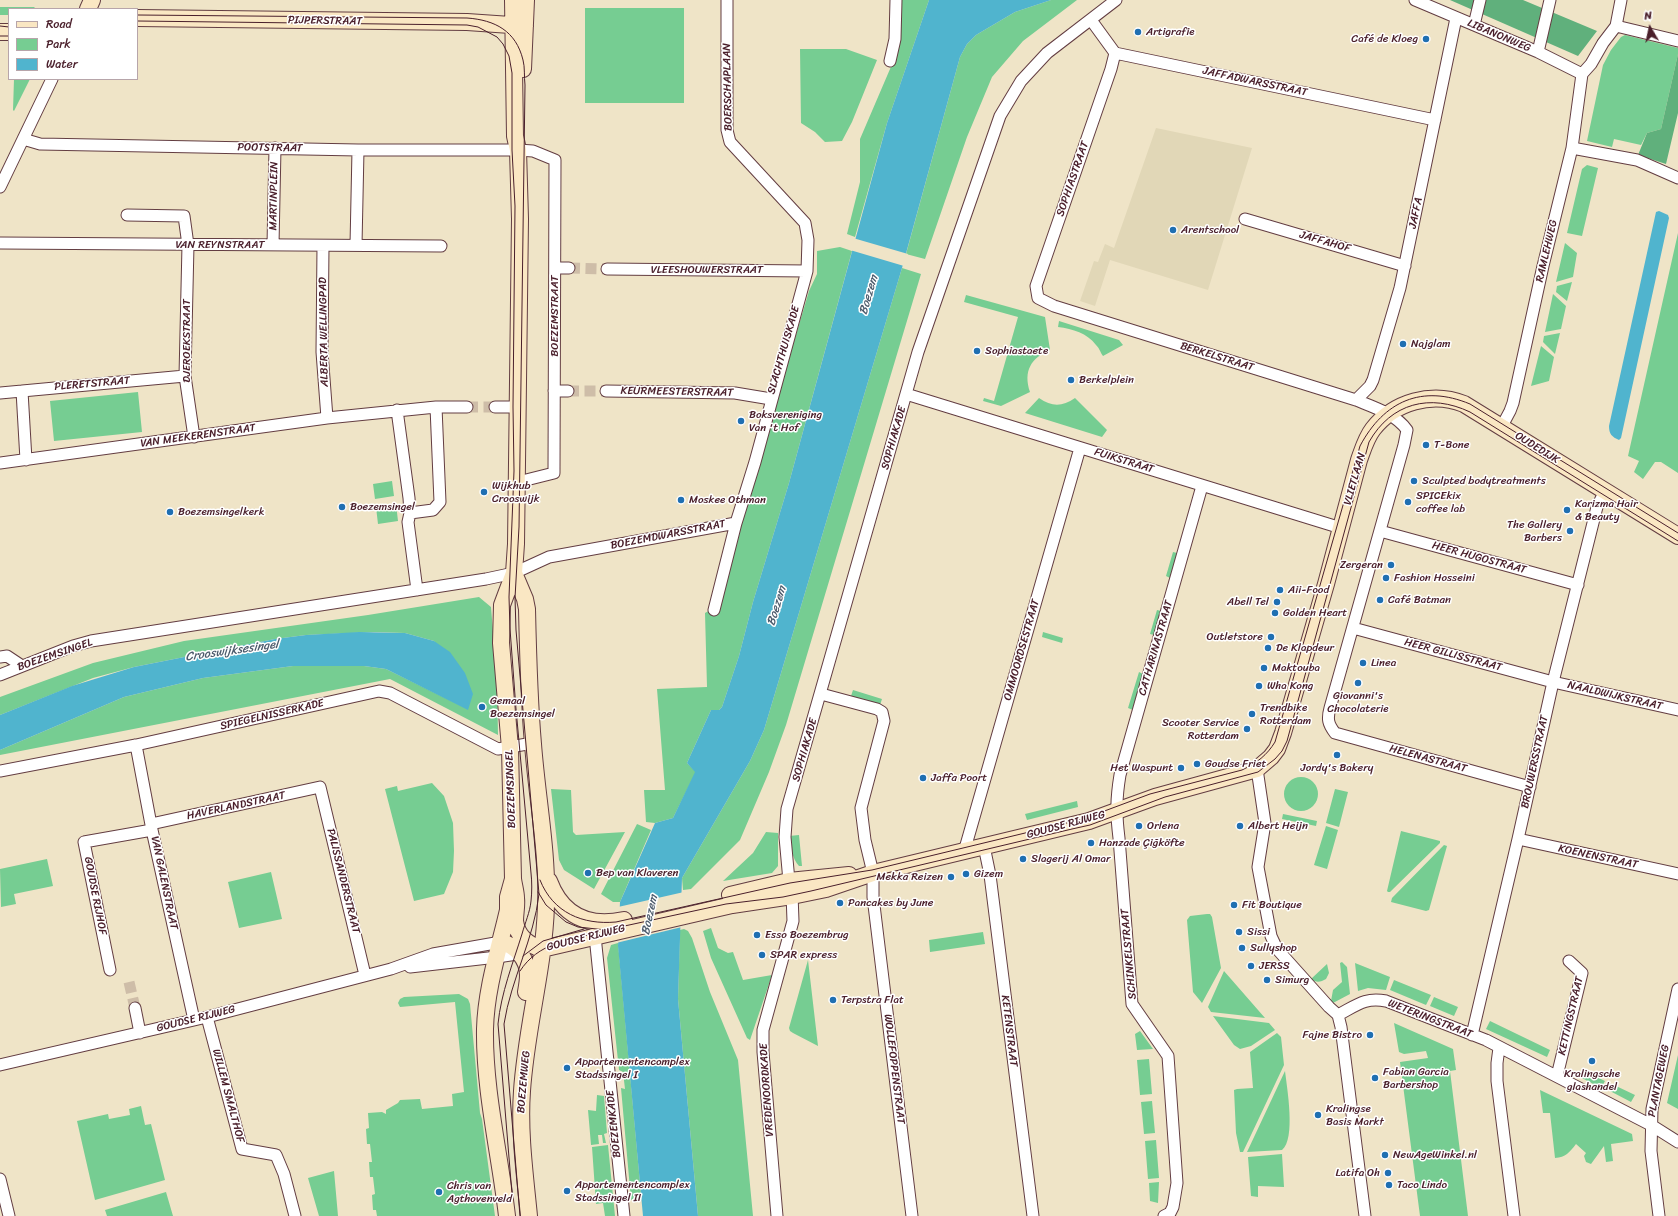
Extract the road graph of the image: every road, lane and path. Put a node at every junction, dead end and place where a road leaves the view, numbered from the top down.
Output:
1 (513, 0) edge
2 (526, 0) edge
3 (727, 0) edge
4 (896, 0) edge
5 (1116, 0) edge
6 (1415, 0) edge
7 (1480, 0) edge
8 (1550, 0) edge
9 (1621, 0) edge
10 (138, 18) edge
11 (1456, 18) junction
12 (1091, 20) junction
13 (519, 25) junction
14 (1474, 25) junction
15 (1616, 26) junction
16 (1678, 41) edge
17 (1538, 52) junction
18 (1115, 53) junction
19 (890, 61) dead end
20 (1582, 74) junction
21 (52, 80) edge
22 (1435, 120) junction
23 (23, 139) junction
24 (275, 148) junction
25 (1572, 148) junction
26 (358, 150) junction
27 (518, 150) junction
28 (1678, 178) edge
29 (0, 186) edge
30 (127, 215) dead end
31 (1245, 219) dead end
32 (0, 243) edge
33 (188, 245) junction
34 (273, 245) junction
35 (356, 245) junction
36 (324, 246) junction
37 (441, 246) dead end
38 (1405, 266) junction
39 (555, 268) junction
40 (569, 268) tunnel mouth
41 (607, 269) tunnel mouth
42 (807, 271) junction
43 (1045, 302) joint
44 (185, 376) junction
45 (22, 391) junction
46 (554, 391) junction
47 (568, 391) tunnel mouth
48 (606, 391) tunnel mouth
49 (0, 393) edge
50 (906, 394) junction
51 (771, 400) junction
52 (1356, 400) junction
53 (436, 407) junction
54 (467, 407) tunnel mouth
55 (494, 407) tunnel mouth
56 (517, 407) junction
57 (397, 410) junction
58 (1388, 414) junction
59 (327, 418) junction
60 (1502, 426) junction
61 (194, 437) junction
62 (1080, 448) junction
63 (26, 460) junction
64 (0, 463) edge
65 (518, 482) junction
66 (1202, 486) junction
67 (1605, 491) junction
68 (410, 513) junction
69 (736, 523) junction
70 (1342, 528) junction
71 (1380, 531) junction
72 (1678, 536) edge
73 (514, 572) junction
74 (1578, 585) junction
75 (417, 590) junction
76 (714, 610) dead end
77 (1353, 628) junction
78 (0, 657) edge
79 (22, 666) junction
80 (0, 675) edge
81 (1553, 682) junction
82 (821, 694) junction
83 (1678, 710) edge
84 (533, 743) junction
85 (136, 745) junction
86 (510, 748) junction
87 (1258, 769) junction
88 (0, 770) edge
89 (320, 787) joint
90 (1530, 787) junction
91 (1115, 811) junction
92 (152, 827) junction
93 (1518, 839) junction
94 (984, 846) junction
95 (964, 852) junction
96 (873, 873) junction
97 (1678, 874) edge
98 (547, 876) junction
99 (513, 880) junction
100 (790, 888) junction
101 (616, 927) junction
102 (595, 936) junction
103 (501, 942) junction
104 (542, 949) junction
105 (520, 954) junction
106 (498, 957) junction
107 (1570, 961) dead end
108 (391, 969) junction
109 (110, 970) dead end
110 (365, 975) junction
111 (1678, 989) edge
112 (135, 1008) tunnel mouth
113 (1338, 1015) junction
114 (207, 1017) junction
115 (194, 1020) junction
116 (140, 1033) junction
117 (1472, 1035) junction
118 (1499, 1048) junction
119 (525, 1057) junction
120 (0, 1065) edge
121 (1557, 1076) junction
122 (1651, 1125) junction
123 (1678, 1142) edge
124 (0, 1179) edge
125 (9, 1216) edge
126 (295, 1216) edge
127 (507, 1216) edge
128 (529, 1216) edge
129 (624, 1216) edge
130 (777, 1216) edge
131 (912, 1216) edge
132 (1033, 1216) edge
133 (1164, 1216) edge
134 (1365, 1216) edge
135 (1514, 1216) edge
136 (1659, 1216) edge

1 - 13 main road
2 - 13 main road
3 - 42 street, BOERSCHAPLAAN
4 - 19 street
5 - 12 street
6 - 11 street, LIBANONWEG
7 - 14 street
8 - 17 street
9 - 15 street
10 - 13 main road, PIJPERSTRAAT
11 - 14 street, LIBANONWEG
11 - 22 street, JAFFA
12 - 18 street
12 - 50 street, SOPHIAKADE
13 - 27 main road
14 - 17 street, LIBANONWEG
15 - 16 street
15 - 20 street
17 - 20 street, LIBANONWEG
18 - 22 street, JAFFADWARSSTRAAT
18 - 43 street, SOPHIASTRAAT
20 - 25 street, RAMLEHWEG
21 - 23 street
22 - 38 street, JAFFA
23 - 24 street, POOTSTRAAT
23 - 29 street
24 - 26 street, POOTSTRAAT
24 - 34 street, MARTINPLEIN
25 - 28 street
25 - 60 street, RAMLEHWEG
26 - 27 street, POOTSTRAAT
26 - 35 street
27 - 39 street, BOEZEMSTRAAT
27 - 56 main road
30 - 33 street, DJEROEKSTRAAT
31 - 38 street, JAFFAHOF
32 - 33 street, VAN REYNSTRAAT
33 - 34 street, VAN REYNSTRAAT
33 - 44 street, DJEROEKSTRAAT
34 - 36 street, VAN REYNSTRAAT
35 - 36 street, VAN REYNSTRAAT
35 - 37 street, VAN REYNSTRAAT
36 - 59 street, ALBERTA WELLINGPAD
38 - 52 street, JAFFA
39 - 40 street
39 - 46 street, BOEZEMSTRAAT
41 - 42 street, VLEESHOUWERSTRAAT
42 - 51 street, SLACHTHUISKADE
43 - 52 street, BERKELSTRAAT
44 - 45 street, PLERETSTRAAT
44 - 61 street, DJEROEKSTRAAT
45 - 49 street, PLERETSTRAAT
45 - 63 street
46 - 47 street
46 - 65 street, BOEZEMSTRAAT
48 - 51 street, KEURMEESTERSTRAAT
50 - 62 street, FUIKSTRAAT
50 - 82 street, SOPHIAKADE
51 - 69 street, SLACHTHUISKADE
52 - 58 street, BERKELSTRAAT
53 - 54 street, VAN MEEKERENSTRAAT
53 - 57 street, VAN MEEKERENSTRAAT
53 - 68 street
55 - 56 street
56 - 65 main road
57 - 59 street, VAN MEEKERENSTRAAT
57 - 68 street
58 - 60 main road, OUDEDIJK
58 - 70 main road, VLIETLAAN
58 - 71 street
59 - 61 street, VAN MEEKERENSTRAAT
60 - 67 main road, OUDEDIJK
61 - 63 street, VAN MEEKERENSTRAAT
62 - 66 street, FUIKSTRAAT
62 - 95 street, OMMOORDSESTRAAT
63 - 64 street, VAN MEEKERENSTRAAT
65 - 73 main road
66 - 70 street, FUIKSTRAAT
66 - 91 street, CATHARINASTRAAT
67 - 72 main road, OUDEDIJK
67 - 74 street, BROUWERSSTRAAT
68 - 75 street
69 - 73 street, BOEZEMDWARSSTRAAT
69 - 76 street, BOEZEMDWARSSTRAAT
70 - 87 main road, VLIETLAAN
71 - 74 street, HEER HUGOSTRAAT
71 - 77 street
73 - 75 street, BOEZEMSINGEL
73 - 84 main road
73 - 86 main road, BOEZEMSINGEL
74 - 81 street, BROUWERSSTRAAT
75 - 79 street, BOEZEMSINGEL
77 - 81 street, HEER GILLISSTRAAT
77 - 90 street, HELENASTRAAT
78 - 79 street
79 - 80 street, BOEZEMSINGEL
81 - 83 street, NAALDWIJKSTRAAT
81 - 90 street, BROUWERSSTRAAT
82 - 96 street, WOLLEFOPPENSTRAAT
82 - 100 street, SOPHIAKADE
84 - 86 street, SPIEGELNISSERKADE
84 - 98 main road
85 - 86 street, SPIEGELNISSERKADE
85 - 88 street, SPIEGELNISSERKADE
85 - 92 street, VAN GALENSTRAAT
86 - 99 main road, BOEZEMSINGEL
87 - 91 main road, GOUDSE RIJWEG
87 - 113 street
89 - 92 street, HAVERLANDSTRAAT
89 - 110 street, PALISSANDERSTRAAT
90 - 93 street, BROUWERSSTRAAT
91 - 94 main road, GOUDSE RIJWEG
91 - 133 street, SCHINKELSTRAAT
92 - 109 street, GOUDSE RIJHOF
92 - 115 street, VAN GALENSTRAAT
93 - 97 street, KOENENSTRAAT
93 - 117 street, BROUWERSSTRAAT
94 - 95 main road, GOUDSE RIJWEG
94 - 132 street, KETENSTRAAT
95 - 96 main road, GOUDSE RIJWEG
96 - 100 main road, GOUDSE RIJWEG
96 - 131 street, WOLLEFOPPENSTRAAT
98 - 101 main road, GOUDSE RIJWEG
98 - 104 main road
99 - 103 main road, BOEZEMSINGEL
99 - 104 main road
100 - 101 main road, GOUDSE RIJWEG
100 - 130 street, VREDENOORDKADE
101 - 102 main road, GOUDSE RIJWEG
102 - 104 main road, GOUDSE RIJWEG
102 - 129 street, BOEZEMKADE
103 - 105 main road
103 - 106 main road, BOEZEMSINGEL
103 - 108 street, GOUDSE RIJWEG
104 - 105 street, GOUDSE RIJWEG
104 - 119 main road, BOEZEMWEG
105 - 106 street, GOUDSE RIJWEG
105 - 119 main road
106 - 108 street, GOUDSE RIJWEG
106 - 127 main road
107 - 121 street, KETTINGSTRAAT
108 - 110 street, GOUDSE RIJWEG
110 - 114 street, GOUDSE RIJWEG
111 - 122 street, PLANTAGEWEG
112 - 116 street
113 - 117 street, WETERINGSTRAAT
113 - 134 street
114 - 115 street, GOUDSE RIJWEG
114 - 126 street, WILLEM SMALTHOF
115 - 116 street, GOUDSE RIJWEG
116 - 120 street, GOUDSE RIJWEG
117 - 118 street, WETERINGSTRAAT
118 - 121 street, WETERINGSTRAAT
118 - 135 street
119 - 128 main road, BOEZEMWEG
121 - 122 street, WETERINGSTRAAT
122 - 123 street, WETERINGSTRAAT
122 - 136 street, PLANTAGEWEG
124 - 125 street

